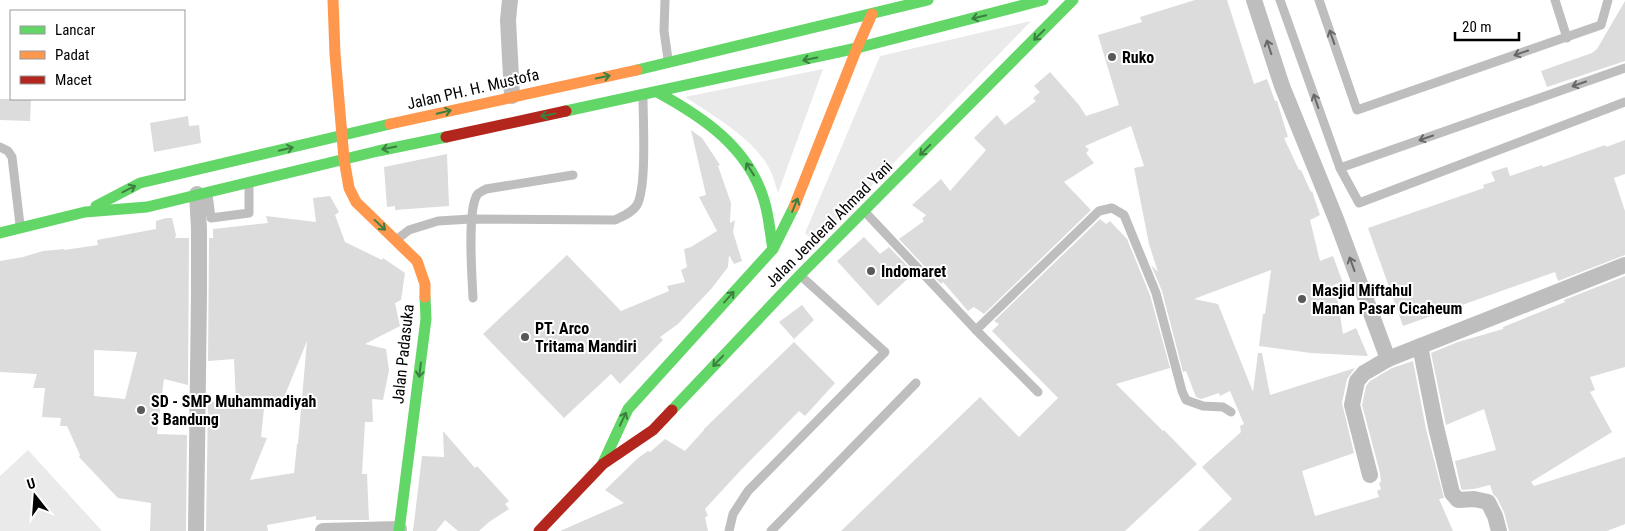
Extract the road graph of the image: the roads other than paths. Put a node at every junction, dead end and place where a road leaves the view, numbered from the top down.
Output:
1 (333, 0) edge
2 (510, 0) edge
3 (665, 0) edge
4 (928, 0) edge
5 (1043, 0) edge
6 (1073, 0) edge
7 (1254, 0) edge
8 (1280, 0) edge
9 (1319, 0) edge
10 (1555, 0) edge
11 (1608, 0) edge
12 (872, 14) junction
13 (1568, 38) junction
14 (857, 48) junction
15 (669, 62) junction
16 (1625, 68) edge
17 (657, 92) junction
18 (512, 96) junction
19 (642, 96) junction
20 (1625, 102) edge
21 (342, 135) junction
22 (0, 147) edge
23 (344, 159) junction
24 (1340, 168) junction
25 (573, 175) dead end
26 (249, 182) junction
27 (203, 193) junction
28 (864, 211) junction
29 (85, 212) junction
30 (471, 219) junction
31 (20, 228) junction
32 (0, 232) edge
33 (396, 240) junction
34 (776, 252) junction
35 (1625, 265) edge
36 (797, 272) junction
37 (472, 298) dead end
38 (976, 330) junction
39 (1420, 346) junction
40 (1388, 359) junction
41 (916, 384) dead end
42 (1038, 392) dead end
43 (1231, 412) dead end
44 (603, 464) junction
45 (1370, 475) dead end
46 (547, 528) edge
47 (399, 530) edge
48 (196, 531) edge
49 (324, 531) edge
50 (729, 531) edge
51 (771, 531) edge
52 (1499, 531) edge

1 - 21 main road, Jalan Padasuka
2 - 18 street
3 - 15 lane
4 - 12 main road
5 -> 14 main road
6 -> 28 main road, Jalan Jenderal Ahmad Yani
40 -> 7 street
24 -> 8 lane
13 -> 9 lane
10 - 13 lane
11 - 13 lane
12 - 14 main road, Jalan Jenderal Ahmad Yani
12 - 15 main road, Jalan PH. H. Mustofa
14 -> 17 main road, Jalan PH. H. Mustofa
34 -> 14 main road, Jalan Jenderal Ahmad Yani
18 -> 15 main road, Jalan PH. H. Mustofa
16 -> 24 lane
17 - 19 main road, Jalan PH. H. Mustofa
34 -> 17 main road
21 -> 18 main road, Jalan PH. H. Mustofa
19 -> 23 main road, Jalan PH. H. Mustofa
19 - 30 lane
20 - 24 lane
21 - 23 main road, Jalan Padasuka
29 -> 21 main road, Jalan PH. H. Mustofa
22 - 31 lane
23 - 26 main road, Jalan PH. H. Mustofa
23 -> 33 main road, Jalan Padasuka
25 - 30 lane
26 - 27 main road, Jalan PH. H. Mustofa
26 - 27 lane
27 - 29 main road, Jalan PH. H. Mustofa
27 - 48 street
28 - 36 main road, Jalan Jenderal Ahmad Yani
28 - 38 lane
29 - 31 main road, Jalan PH. H. Mustofa
30 - 33 lane
30 - 37 lane
31 - 32 main road, Jalan PH. H. Mustofa
33 -> 47 main road, Jalan Padasuka
44 -> 34 main road, Jalan Jenderal Ahmad Yani
35 - 39 street
36 -> 44 main road, Jalan Jenderal Ahmad Yani
36 - 50 lane
38 - 42 lane
38 - 43 lane
39 - 40 street
39 - 52 street
40 - 45 street
41 - 51 lane
44 - 46 main road, Jalan Jenderal Ahmad Yani
47 - 49 street

